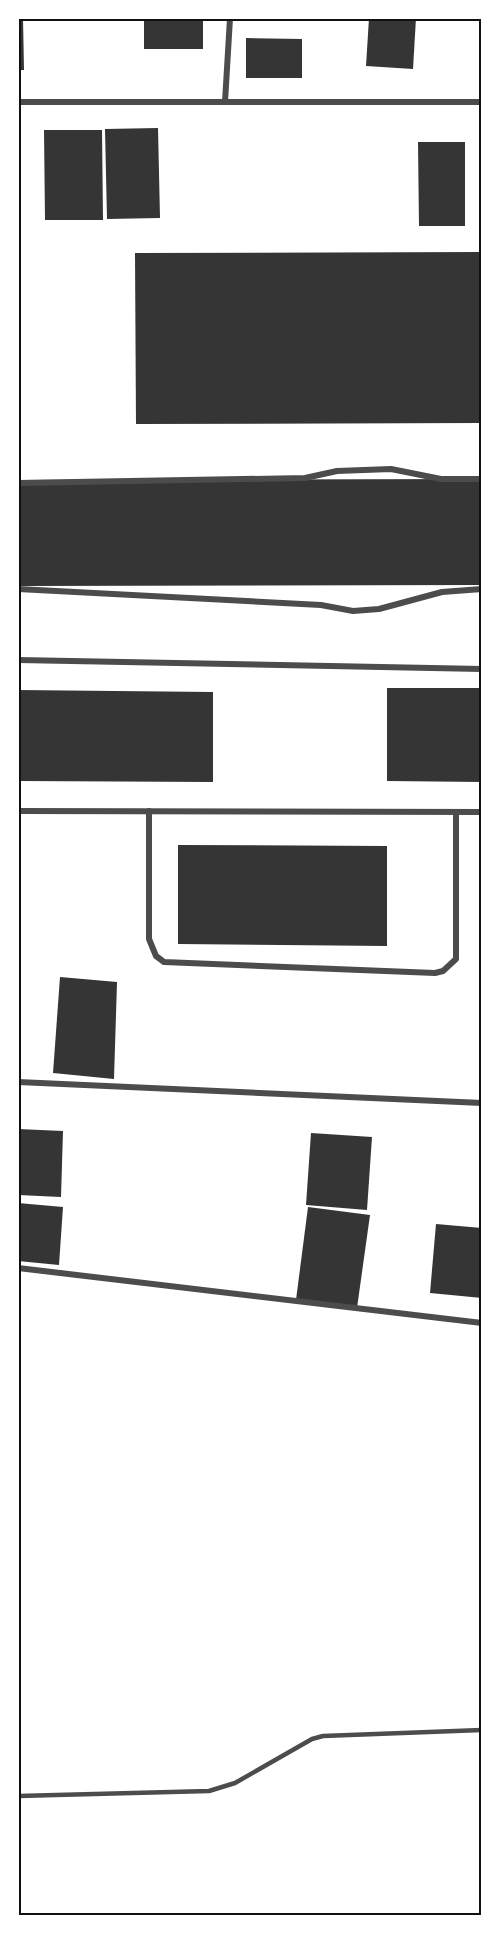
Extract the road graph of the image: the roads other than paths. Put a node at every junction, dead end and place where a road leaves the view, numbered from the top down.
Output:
1 (230, 18) edge
2 (18, 102) edge
3 (225, 102) junction
4 (482, 102) edge
5 (482, 479) edge
6 (18, 483) edge
7 (482, 589) edge
8 (18, 590) edge
9 (18, 660) edge
10 (482, 669) edge
11 (18, 811) edge
12 (149, 811) junction
13 (456, 812) junction
14 (482, 813) edge
15 (18, 1082) edge
16 (482, 1103) edge
17 (18, 1268) edge
18 (482, 1323) edge
19 (482, 1730) edge
20 (18, 1796) edge

1 - 3 street
2 - 3 street
3 - 4 street
5 - 6 street
7 - 8 street
9 - 10 street
11 - 12 street
12 - 13 street
12 - 13 street
13 - 14 street
15 - 16 street
17 - 18 street
19 - 20 lane

